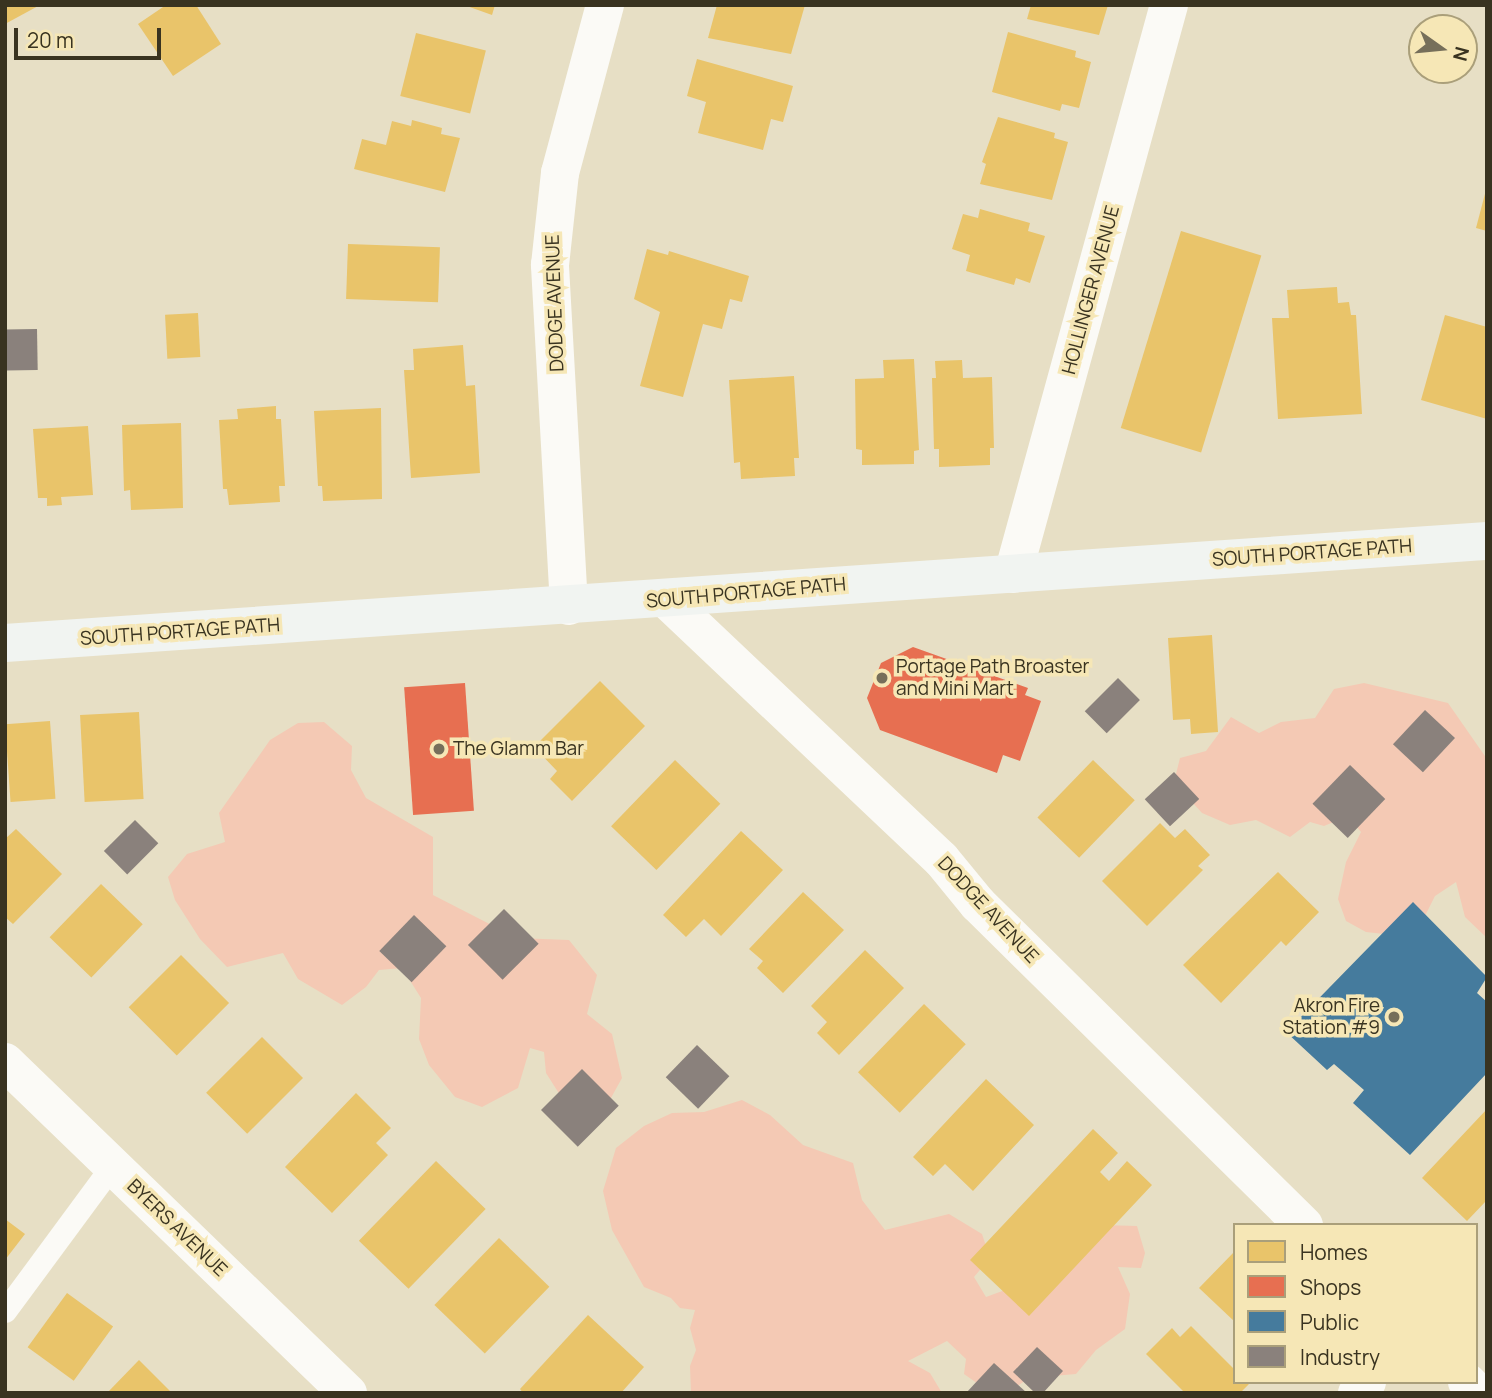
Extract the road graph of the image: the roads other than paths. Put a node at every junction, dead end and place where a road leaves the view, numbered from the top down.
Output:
1 (605, 5) edge
2 (1169, 5) edge
3 (1487, 541) edge
4 (1013, 575) junction
5 (668, 601) junction
6 (569, 606) junction
7 (5, 643) edge
8 (5, 1062) edge
9 (112, 1166) junction
10 (1302, 1223) edge
11 (5, 1311) edge
12 (348, 1393) edge

1 - 6 street, DODGE AVENUE
2 - 4 street, HOLLINGER AVENUE
3 - 4 main road, SOUTH PORTAGE PATH
4 - 5 main road, SOUTH PORTAGE PATH
5 - 6 main road, SOUTH PORTAGE PATH
5 - 10 street, DODGE AVENUE
6 - 7 main road, SOUTH PORTAGE PATH
8 - 9 street, BYERS AVENUE
9 - 11 lane
9 - 12 street, BYERS AVENUE

